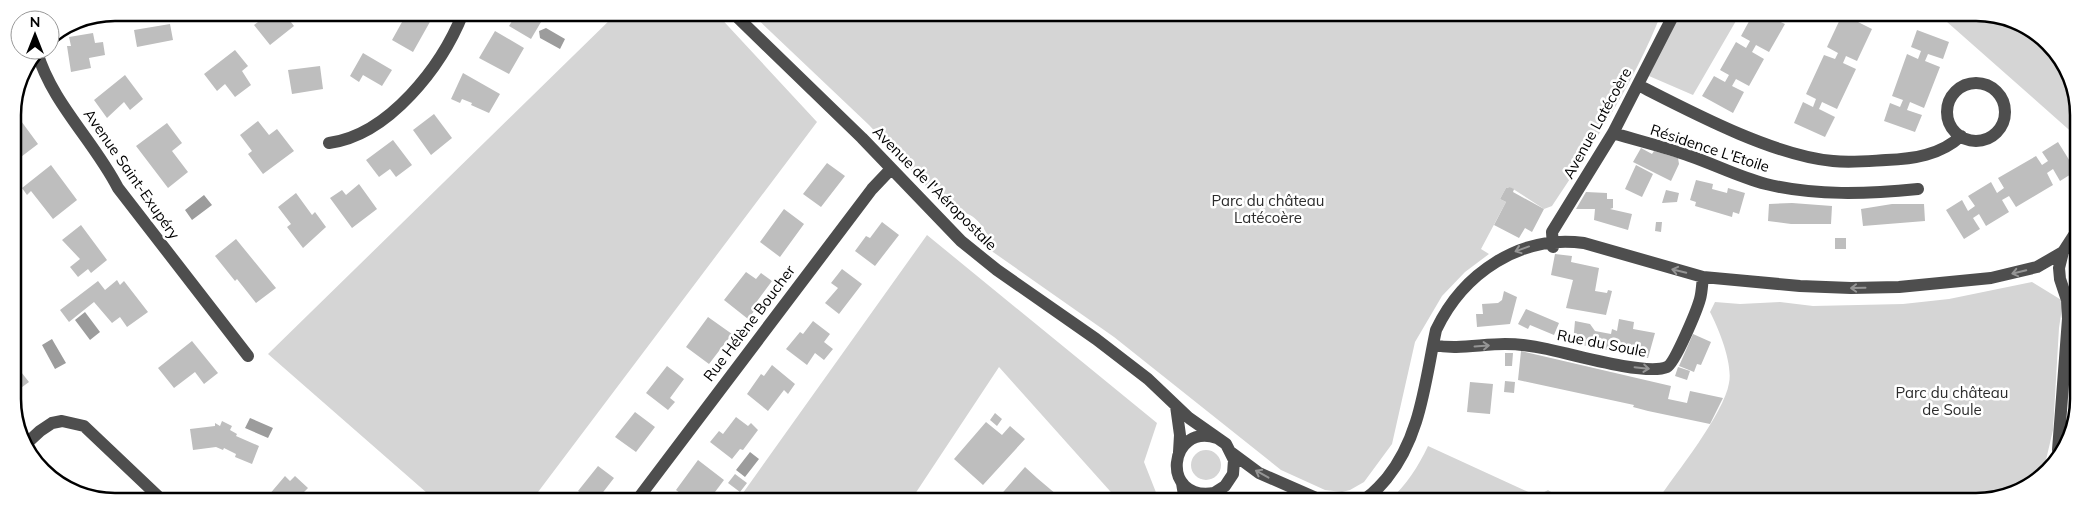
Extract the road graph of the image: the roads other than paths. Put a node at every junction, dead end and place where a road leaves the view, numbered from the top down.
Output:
1 (460, 21) edge
2 (741, 21) edge
3 (1670, 21) edge
4 (40, 60) edge
5 (1638, 85) junction
6 (1613, 133) junction
7 (1961, 136) junction
8 (329, 142) dead end
9 (892, 169) junction
10 (1918, 189) dead end
11 (2070, 241) edge
12 (1553, 244) junction
13 (2063, 252) junction
14 (1703, 276) junction
15 (1433, 344) junction
16 (248, 356) dead end
17 (1176, 406) junction
18 (1217, 438) junction
19 (31, 440) edge
20 (2059, 443) edge
21 (1179, 452) junction
22 (1232, 453) junction
23 (1182, 483) junction
24 (155, 493) edge
25 (641, 493) edge
26 (1183, 493) edge
27 (1196, 493) edge
28 (1215, 493) edge
29 (1305, 493) edge
30 (1372, 493) edge

1 - 8 street
2 - 9 street, Avenue de l'Aéropostale
3 - 5 street, Avenue Latécoère
4 - 16 street, Avenue Saint-Exupéry
5 - 6 street, Avenue Latécoère
5 - 7 street
6 - 10 street, Résidence L'Etoile
6 - 12 street, Avenue Latécoère
7 - 7 street
9 - 17 street, Avenue de l'Aéropostale
9 - 25 street, Rue Hélène Boucher
11 - 13 street
14 -> 12 street
12 -> 15 street
13 -> 14 street
13 - 20 street
15 -> 14 street, Rue du Soule
15 - 30 street
17 - 18 street, Avenue de l'Aéropostale
17 - 21 street
18 - 21 street
18 - 22 street
19 - 24 street
21 - 23 street
22 - 28 street
29 -> 22 street
23 - 26 street
23 - 27 street

